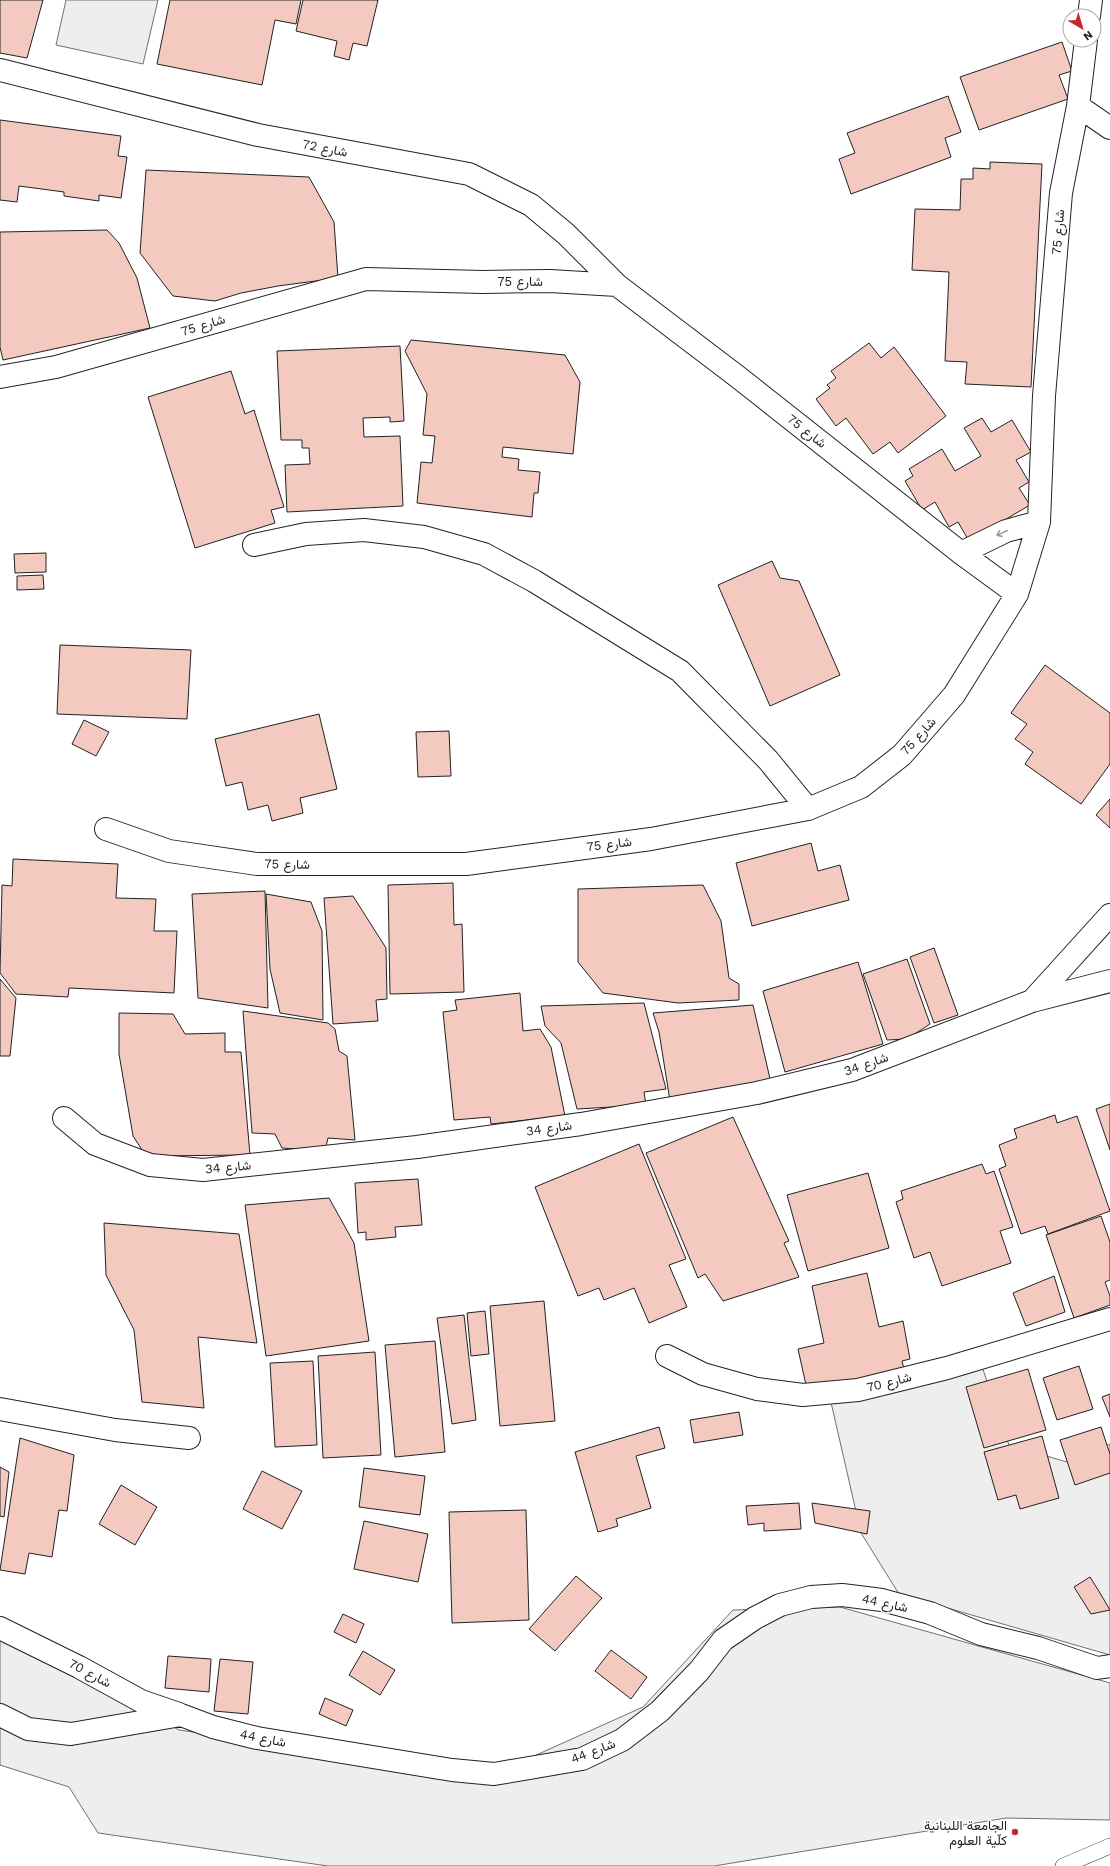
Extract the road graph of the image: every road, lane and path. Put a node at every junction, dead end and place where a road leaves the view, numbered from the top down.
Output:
1 (1085, 48) edge
2 (0, 70) edge
3 (1078, 106) junction
4 (1110, 128) edge
5 (617, 285) junction
6 (0, 377) edge
7 (1039, 522) junction
8 (254, 545) dead end
9 (962, 554) junction
10 (1016, 594) junction
11 (808, 809) junction
12 (106, 829) dead end
13 (1110, 915) edge
14 (1110, 981) edge
15 (1032, 1001) junction
16 (64, 1118) dead end
17 (1110, 1319) edge
18 (667, 1356) dead end
19 (0, 1409) edge
20 (188, 1438) dead end
21 (0, 1628) edge
22 (1110, 1666) edge
23 (0, 1715) edge
24 (181, 1715) junction
25 (1110, 1846) edge
26 (1063, 1866) edge

1 - 3 street, شارع 75
2 - 5 street, شارع 72
3 - 4 street
3 - 7 street, شارع 75
5 - 6 street, شارع 75
5 - 9 street, شارع 75
7 -> 9 street
7 - 10 street, شارع 75
8 - 11 street
9 - 10 street, شارع 75
10 - 11 street, شارع 75
11 - 12 street, شارع 75
13 - 15 street, شارع 34
14 - 15 street, شارع 34
15 - 16 street, شارع 34
17 - 18 street, شارع 70
19 - 20 street
21 - 24 street, شارع 70
22 - 24 street, شارع 44
23 - 24 street
25 - 26 lane

